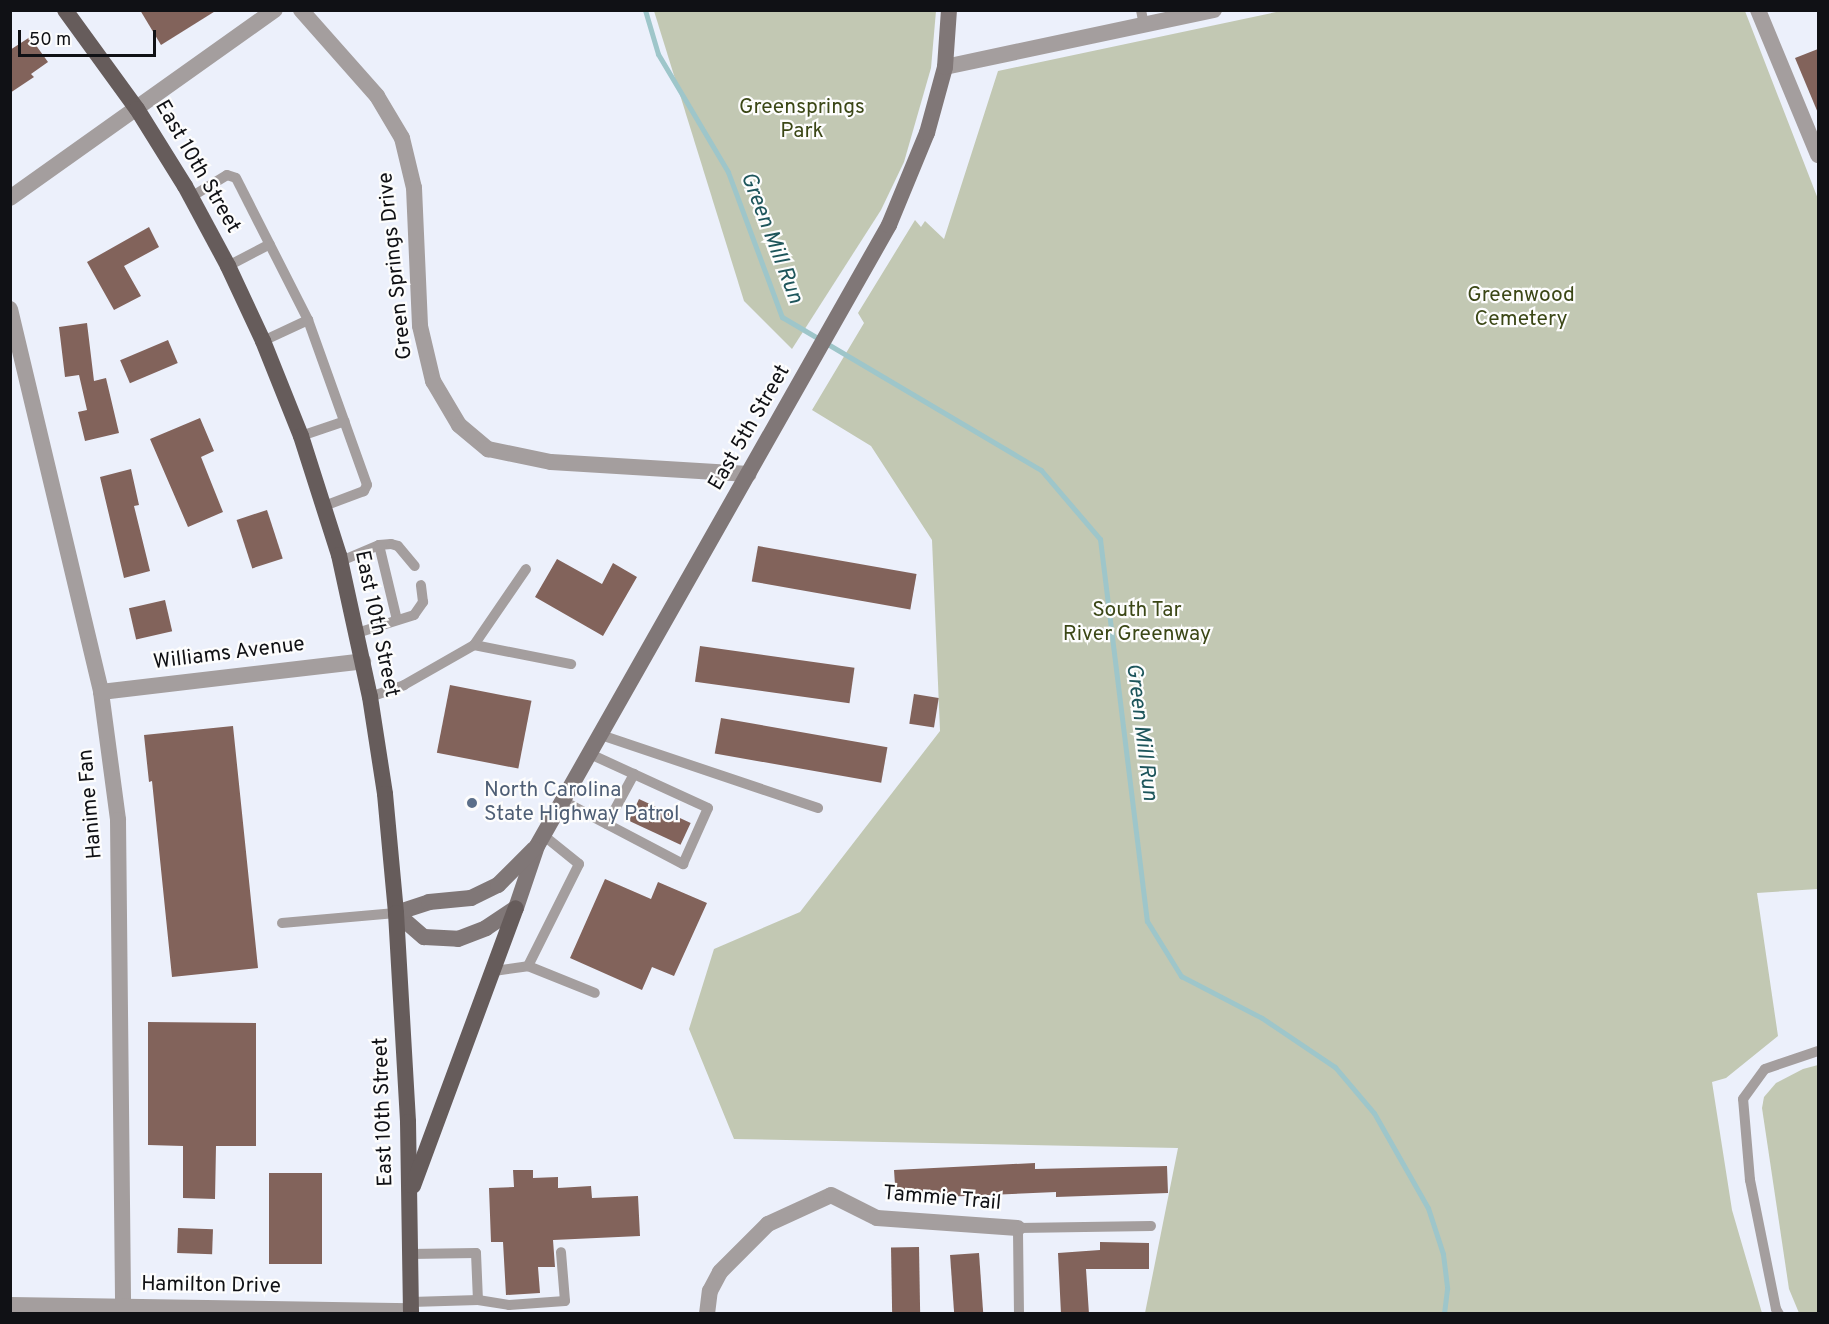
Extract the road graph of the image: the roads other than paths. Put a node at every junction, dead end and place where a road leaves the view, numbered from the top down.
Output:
1 (65, 10) edge
2 (274, 10) edge
3 (301, 10) edge
4 (949, 10) edge
5 (1215, 10) edge
6 (1758, 10) edge
7 (1142, 18) edge
8 (945, 67) junction
9 (137, 109) junction
10 (1818, 155) edge
11 (191, 197) junction
12 (10, 198) edge
13 (270, 244) junction
14 (228, 266) junction
15 (10, 309) edge
16 (308, 320) junction
17 (263, 340) junction
18 (345, 421) junction
19 (301, 436) junction
20 (749, 474) junction
21 (324, 506) junction
22 (379, 545) junction
23 (340, 561) junction
24 (415, 566) dead end
25 (526, 569) dead end
26 (421, 585) dead end
27 (397, 620) junction
28 (357, 633) junction
29 (474, 645) junction
30 (363, 661) junction
31 (571, 664) dead end
32 (101, 692) junction
33 (370, 697) junction
34 (601, 735) junction
35 (590, 754) junction
36 (634, 774) junction
37 (563, 801) junction
38 (818, 808) dead end
39 (607, 824) junction
40 (540, 841) junction
41 (516, 908) junction
42 (396, 913) junction
43 (282, 923) dead end
44 (528, 966) junction
45 (494, 971) junction
46 (595, 993) dead end
47 (1818, 1051) edge
48 (410, 1196) junction
49 (1151, 1226) dead end
50 (1018, 1228) junction
51 (561, 1252) dead end
52 (410, 1254) junction
53 (478, 1300) junction
54 (10, 1305) edge
55 (123, 1307) junction
56 (411, 1309) edge
57 (707, 1314) edge
58 (1019, 1314) edge
59 (1779, 1314) edge

1 - 9 main road, East 10th Street
2 - 9 street
3 - 20 street, Green Springs Drive
4 - 8 main road, East 5th Street
5 - 7 street
6 - 10 street
7 - 8 street
8 - 20 main road, East 5th Street
9 - 11 main road, East 10th Street
9 - 12 street
11 - 13 lane
11 - 14 main road, East 10th Street
13 - 14 lane
13 - 16 lane
14 - 17 main road, East 10th Street
15 - 32 street, Hanime Fan
16 - 17 lane
16 - 18 lane
17 - 19 main road, East 10th Street
18 - 19 lane
18 - 21 lane
19 - 21 main road, East 10th Street
20 - 34 main road, East 5th Street
21 - 23 main road, East 10th Street
22 - 23 lane
22 - 24 lane
22 - 27 lane
23 - 28 main road, East 10th Street
25 - 29 lane
26 - 27 lane
27 - 28 lane
28 - 30 main road, East 10th Street
29 - 31 lane
29 - 33 lane
30 - 32 street, Williams Avenue
30 - 33 main road, East 10th Street
32 - 55 street, Hanime Fan
33 - 42 main road, East 10th Street
34 - 35 main road, East 5th Street
34 - 38 lane
35 - 36 lane
35 - 37 main road, East 5th Street
36 - 39 lane
36 - 39 lane
37 - 39 lane
37 - 40 main road, East 5th Street
40 - 41 main road, East 5th Street
40 - 42 main road, East 5th Street
40 - 44 lane
41 - 42 main road
41 - 45 main road
42 - 43 lane
42 - 48 main road, East 10th Street
44 - 45 lane
44 - 46 lane
45 - 48 main road
47 - 59 lane
48 - 52 main road, East 10th Street
49 - 50 lane
50 - 57 street, Tammie Trail
50 - 58 lane
51 - 53 lane
52 - 53 lane
52 - 56 main road, East 10th Street
53 - 56 lane
54 - 55 street, Hamilton Drive
55 - 56 street, Hamilton Drive

